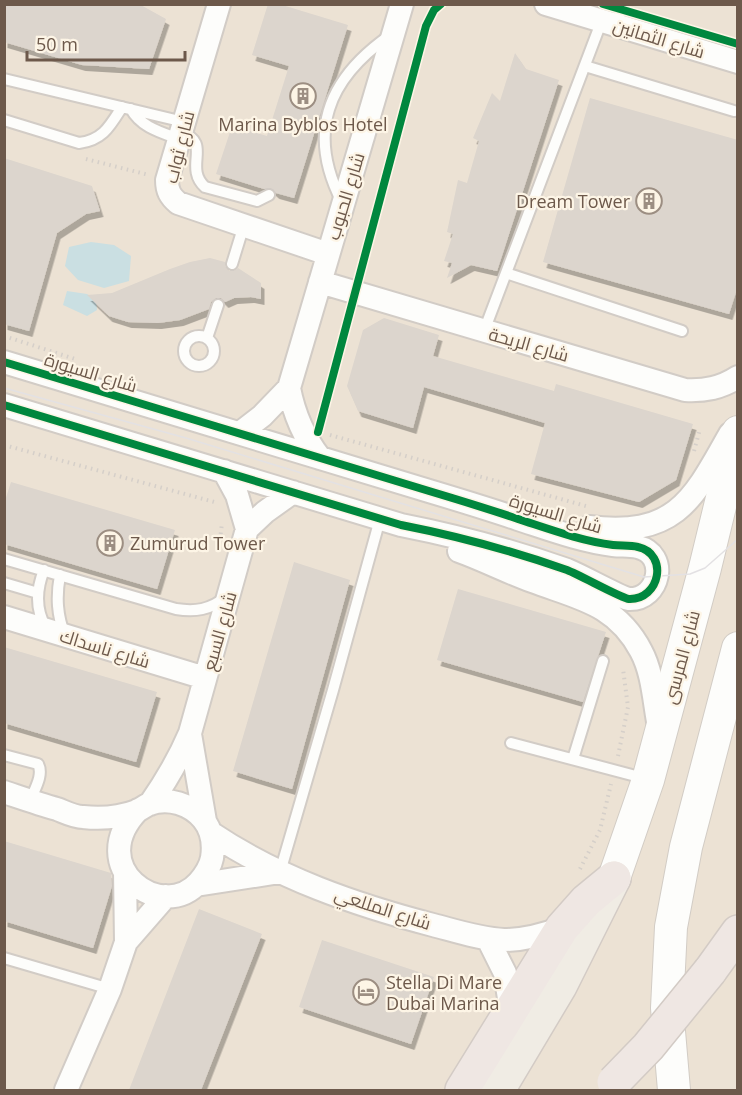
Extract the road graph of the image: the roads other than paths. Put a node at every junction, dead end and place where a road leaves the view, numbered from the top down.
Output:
1 (219, 4) edge
2 (402, 4) edge
3 (546, 4) edge
4 (614, 17) edge
5 (394, 32) junction
6 (738, 62) edge
7 (585, 66) junction
8 (4, 79) edge
9 (127, 108) junction
10 (734, 111) dead end
11 (4, 120) edge
12 (181, 131) junction
13 (269, 195) dead end
14 (343, 204) junction
15 (244, 225) junction
16 (328, 254) junction
17 (232, 264) dead end
18 (506, 273) junction
19 (320, 282) junction
20 (218, 305) dead end
21 (484, 331) junction
22 (682, 331) dead end
23 (207, 338) dead end
24 (4, 362) edge
25 (738, 377) edge
26 (289, 388) junction
27 (4, 405) edge
28 (738, 420) edge
29 (738, 432) edge
30 (240, 433) junction
31 (320, 458) junction
32 (224, 471) junction
33 (293, 492) junction
34 (495, 511) junction
35 (390, 522) junction
36 (247, 529) junction
37 (4, 559) edge
38 (44, 570) junction
39 (60, 575) junction
40 (4, 583) edge
41 (38, 593) junction
42 (229, 595) junction
43 (4, 617) edge
44 (56, 633) junction
45 (738, 648) edge
46 (603, 661) dead end
47 (205, 678) junction
48 (660, 732) junction
49 (190, 733) junction
50 (511, 743) dead end
51 (4, 755) edge
52 (573, 759) junction
53 (648, 780) junction
54 (4, 792) edge
55 (30, 801) junction
56 (144, 807) junction
57 (81, 817) junction
58 (208, 827) junction
59 (121, 862) junction
60 (280, 872) junction
61 (614, 878) junction
62 (196, 885) junction
63 (166, 896) junction
64 (562, 928) junction
65 (738, 932) edge
66 (488, 939) junction
67 (126, 942) junction
68 (4, 958) edge
69 (110, 988) junction
70 (511, 1011) junction
71 (66, 1090) edge
72 (462, 1090) edge
73 (498, 1090) edge
74 (605, 1090) edge
75 (674, 1090) edge

1 - 12 street, شارع ثواب
2 - 5 street, شارع الحبوب
3 - 4 street, شارع الثمانين
4 - 6 street, شارع الثمانين
4 - 7 lane
5 - 14 street, شارع الحبوب
5 - 14 lane
7 - 10 lane
7 - 18 lane
8 - 9 lane
9 - 11 lane
9 - 12 lane
9 - 12 lane
12 - 13 lane
12 - 15 street, شارع ثواب
14 - 16 street, شارع الحبوب
15 - 16 street, شارع ثواب
15 - 17 lane
16 - 19 street, شارع الحبوب
18 - 21 lane
18 - 22 lane
19 - 21 street, شارع الريحة
19 - 26 street, شارع الحبوب
20 - 23 lane
21 - 25 street, شارع الريحة
24 - 30 street, شارع السيورة
26 - 30 street, شارع الحبوب
26 - 31 street
27 - 32 street, شارع السيورة
28 - 34 street, شارع السيورة
29 - 48 main road, شارع المرسى
30 - 31 street, شارع السيورة
31 - 34 street, شارع السيورة
32 - 33 street, شارع السيورة
32 - 36 street
33 - 35 street, شارع السيورة
33 - 36 street
34 - 35 street, شارع السيورة
35 - 48 street, شارع السيورة
35 - 60 lane
36 - 42 street, شارع السبع
37 - 38 lane
38 - 39 lane
38 - 41 lane
39 - 42 lane
39 - 44 lane
40 - 41 lane
41 - 44 lane
42 - 47 street, شارع السبع
43 - 44 street, شارع ناسداك
44 - 47 street, شارع ناسداك
45 - 75 main road
46 - 52 lane
47 - 49 street, شارع السبع
48 - 53 main road, شارع المرسى
49 - 56 street, شارع السبع
49 - 58 street, شارع السبع
50 - 52 lane
51 - 55 lane
52 - 53 lane
53 - 61 main road, شارع المرسى
54 - 55 street
55 - 57 street
56 - 57 street
56 - 58 street
56 - 59 street
57 - 59 street
58 - 60 street, شارع المللعي
58 - 62 street
59 - 63 street
59 - 67 street
60 - 62 street
60 - 66 street, شارع المللعي
61 - 64 highway
61 - 73 main road
62 - 63 street
63 - 67 street
64 - 66 street, شارع المللعي
64 - 70 highway
65 - 74 highway, bridge
66 - 70 street
67 - 69 street
68 - 69 lane
69 - 71 street
70 - 72 highway

